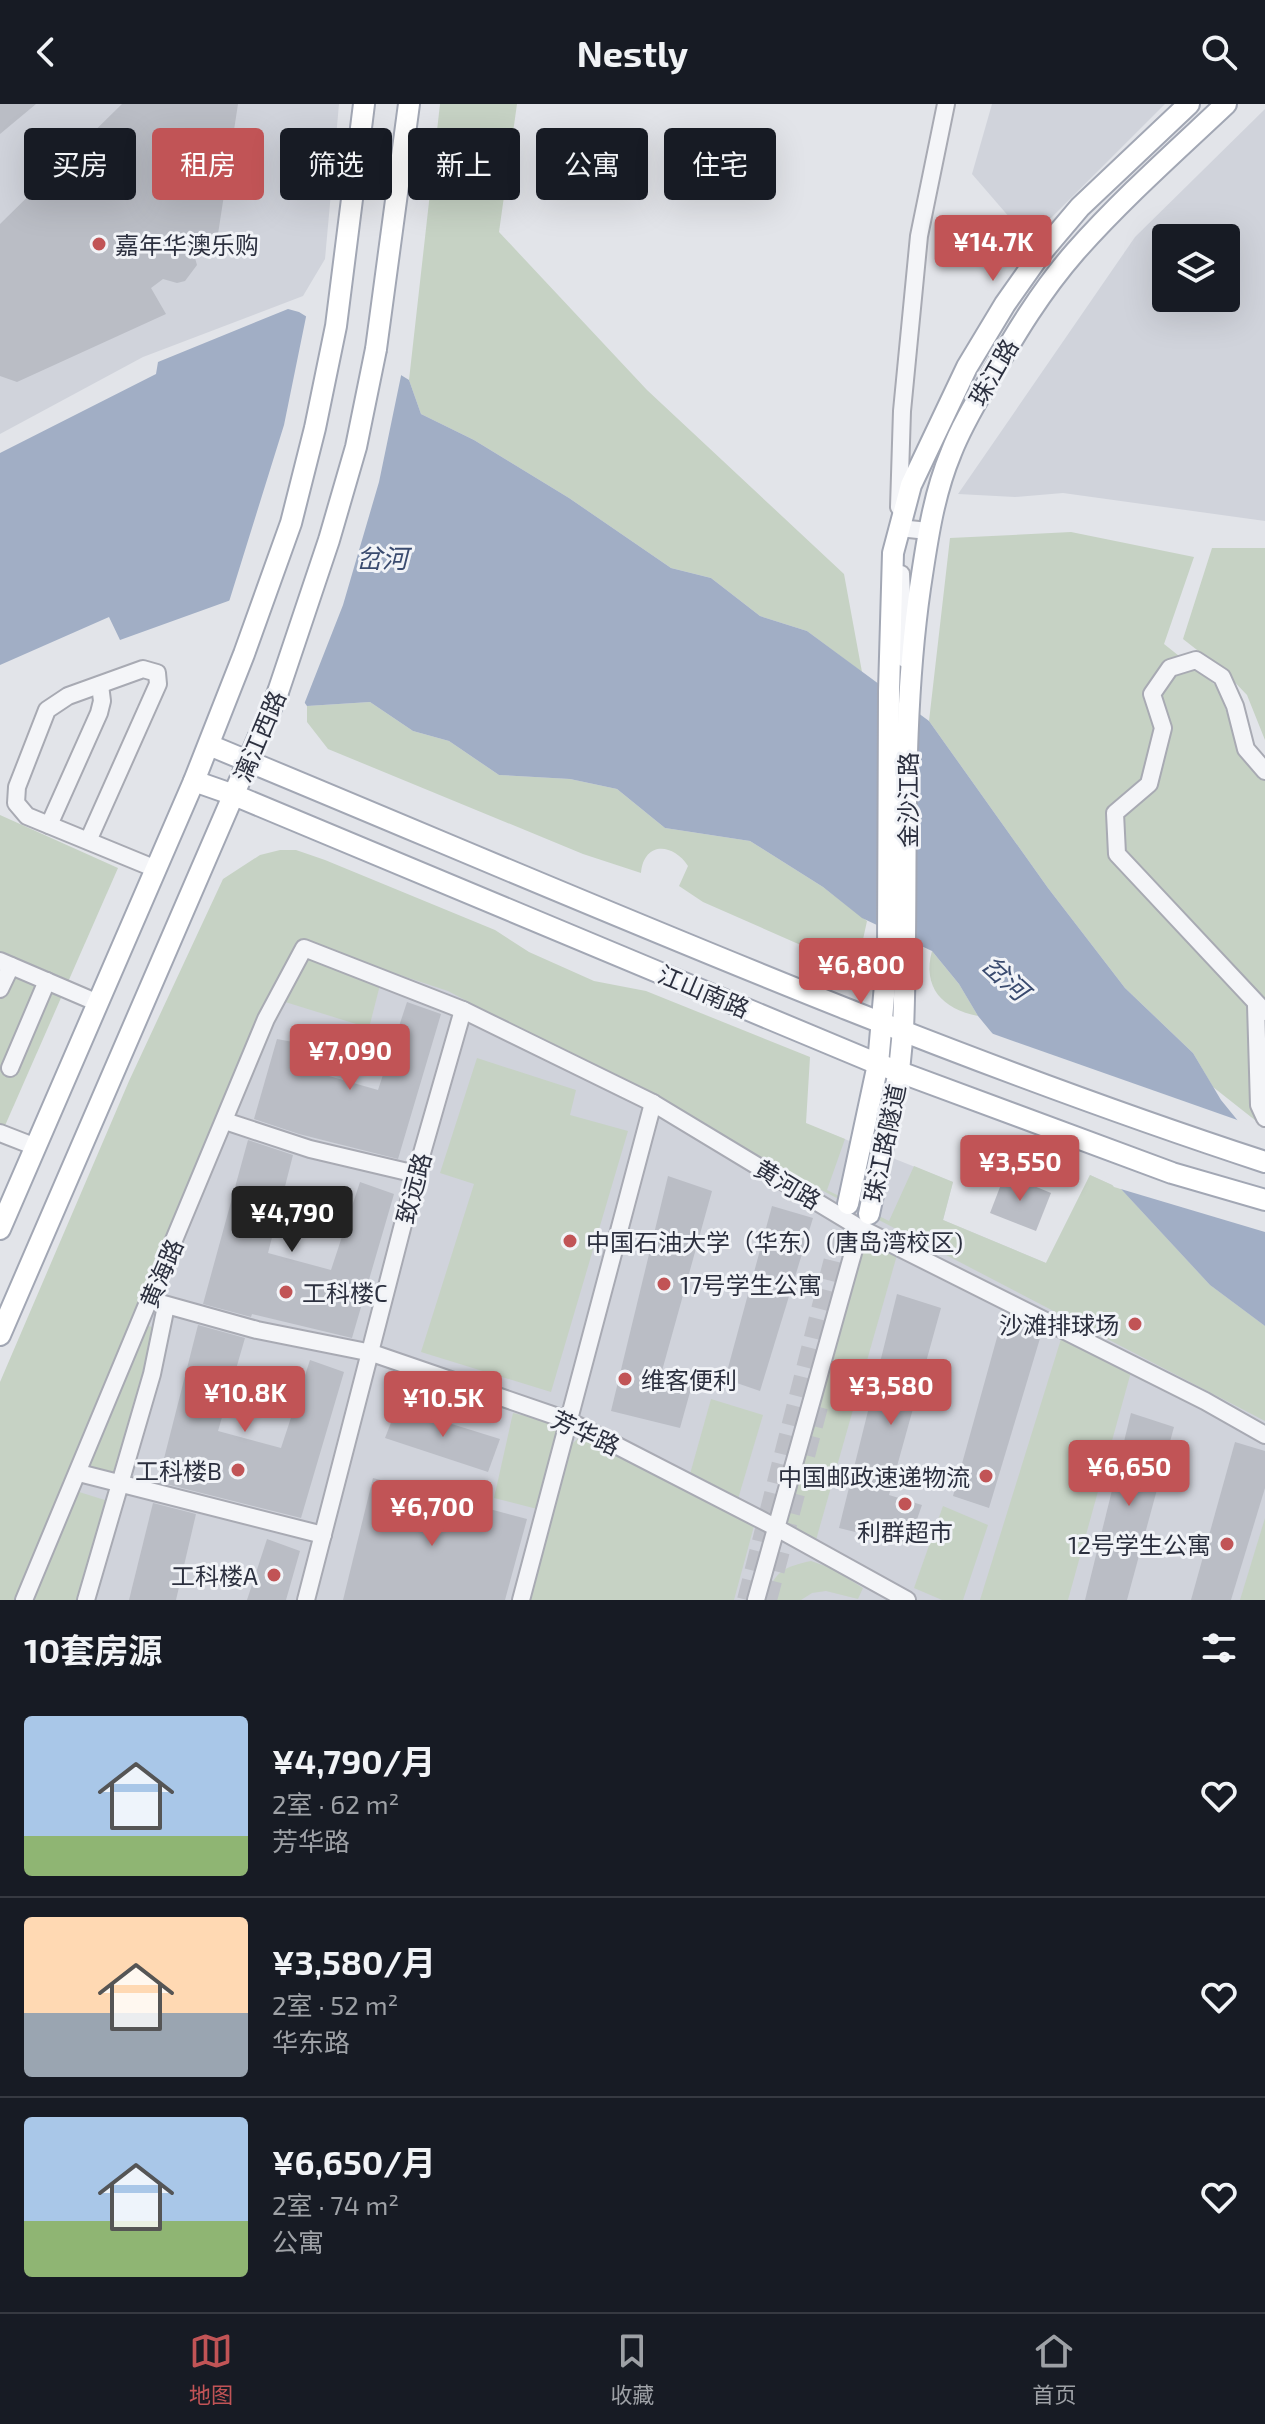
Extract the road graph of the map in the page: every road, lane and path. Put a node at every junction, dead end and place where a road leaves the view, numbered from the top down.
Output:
1 (364, 104) edge
2 (409, 104) edge
3 (946, 104) edge
4 (1189, 104) edge
5 (1226, 104) edge
6 (899, 528) junction
7 (928, 531) junction
8 (100, 685) junction
9 (908, 715) junction
10 (209, 745) junction
11 (249, 762) junction
12 (1265, 771) edge
13 (194, 781) junction
14 (234, 795) junction
15 (49, 825) junction
16 (88, 841) junction
17 (156, 869) junction
18 (304, 948) joint
19 (897, 954) junction
20 (6, 963) edge
21 (47, 981) junction
22 (0, 989) edge
23 (98, 1003) junction
24 (1260, 1008) edge
25 (463, 1010) junction
26 (881, 1023) junction
27 (903, 1030) junction
28 (878, 1064) junction
29 (10, 1068) dead end
30 (899, 1071) junction
31 (653, 1103) junction
32 (1265, 1118) edge
33 (225, 1121) junction
34 (0, 1133) edge
35 (36, 1147) junction
36 (1265, 1162) edge
37 (416, 1174) junction
38 (1265, 1200) edge
39 (848, 1204) tunnel mouth
40 (864, 1221) junction
41 (0, 1229) edge
42 (149, 1300) junction
43 (166, 1306) junction
44 (0, 1335) edge
45 (372, 1353) junction
46 (567, 1420) junction
47 (1265, 1435) edge
48 (79, 1473) junction
49 (119, 1485) junction
50 (775, 1527) junction
51 (323, 1535) junction
52 (24, 1600) edge
53 (86, 1600) edge
54 (306, 1600) edge
55 (521, 1600) edge
56 (756, 1600) edge
57 (907, 1600) edge

1 - 10 main road, 漓江西路
2 - 11 main road, 漓江西路, bridge
3 - 6 street, 金沙江路
4 - 6 main road, 珠江路
5 - 7 main road, 珠江路
6 - 7 street
6 - 9 street, 金沙江路
6 - 19 main road, 金沙江路
7 - 9 main road, 珠江路
8 - 15 street
8 - 15 street
8 - 16 street
9 - 19 main road, 金沙江路
10 - 11 main road, 江山南路
10 - 13 main road, 漓江西路
11 - 14 main road, 漓江西路
11 - 26 main road, 江山南路
12 - 24 street
13 - 14 main road, 江山南路
13 - 17 main road, 漓江西路
14 - 28 main road, 江山南路
14 - 44 main road, 漓江西路
15 - 16 street
16 - 17 street
17 - 23 main road, 漓江西路
18 - 25 street, 黄河路
18 - 33 street, 黄海路
19 - 26 main road, 金沙江路
19 - 27 main road, 金沙江路
20 - 21 street
20 - 22 street
21 - 23 street
21 - 29 street
23 - 35 main road, 漓江西路
24 - 32 street
25 - 31 street, 黄河路
25 - 37 street, 致远路
26 - 27 main road, 江山南路
26 - 28 main road, 金沙江路
27 - 30 main road, 金沙江路
27 - 36 main road, 江山南路
28 - 30 main road, 江山南路
28 - 39 main road, 珠江路隧道
30 - 38 main road, 江山南路
30 - 40 main road, 珠江路隧道
31 - 40 street, 黄河路
31 - 46 street
33 - 37 street
33 - 42 street, 黄海路
34 - 35 street
35 - 41 main road, 漓江西路
37 - 45 street, 致远路
40 - 47 street, 黄河路
40 - 50 street
42 - 43 street, 芳华路
42 - 48 street, 黄海路
43 - 45 street, 芳华路
43 - 49 street
45 - 46 street, 芳华路
45 - 51 street, 致远路
46 - 50 street, 芳华路
46 - 55 street
48 - 49 street
48 - 52 street, 黄海路
49 - 51 street
49 - 53 street
50 - 56 street
50 - 57 street, 芳华路
51 - 54 street, 致远路

